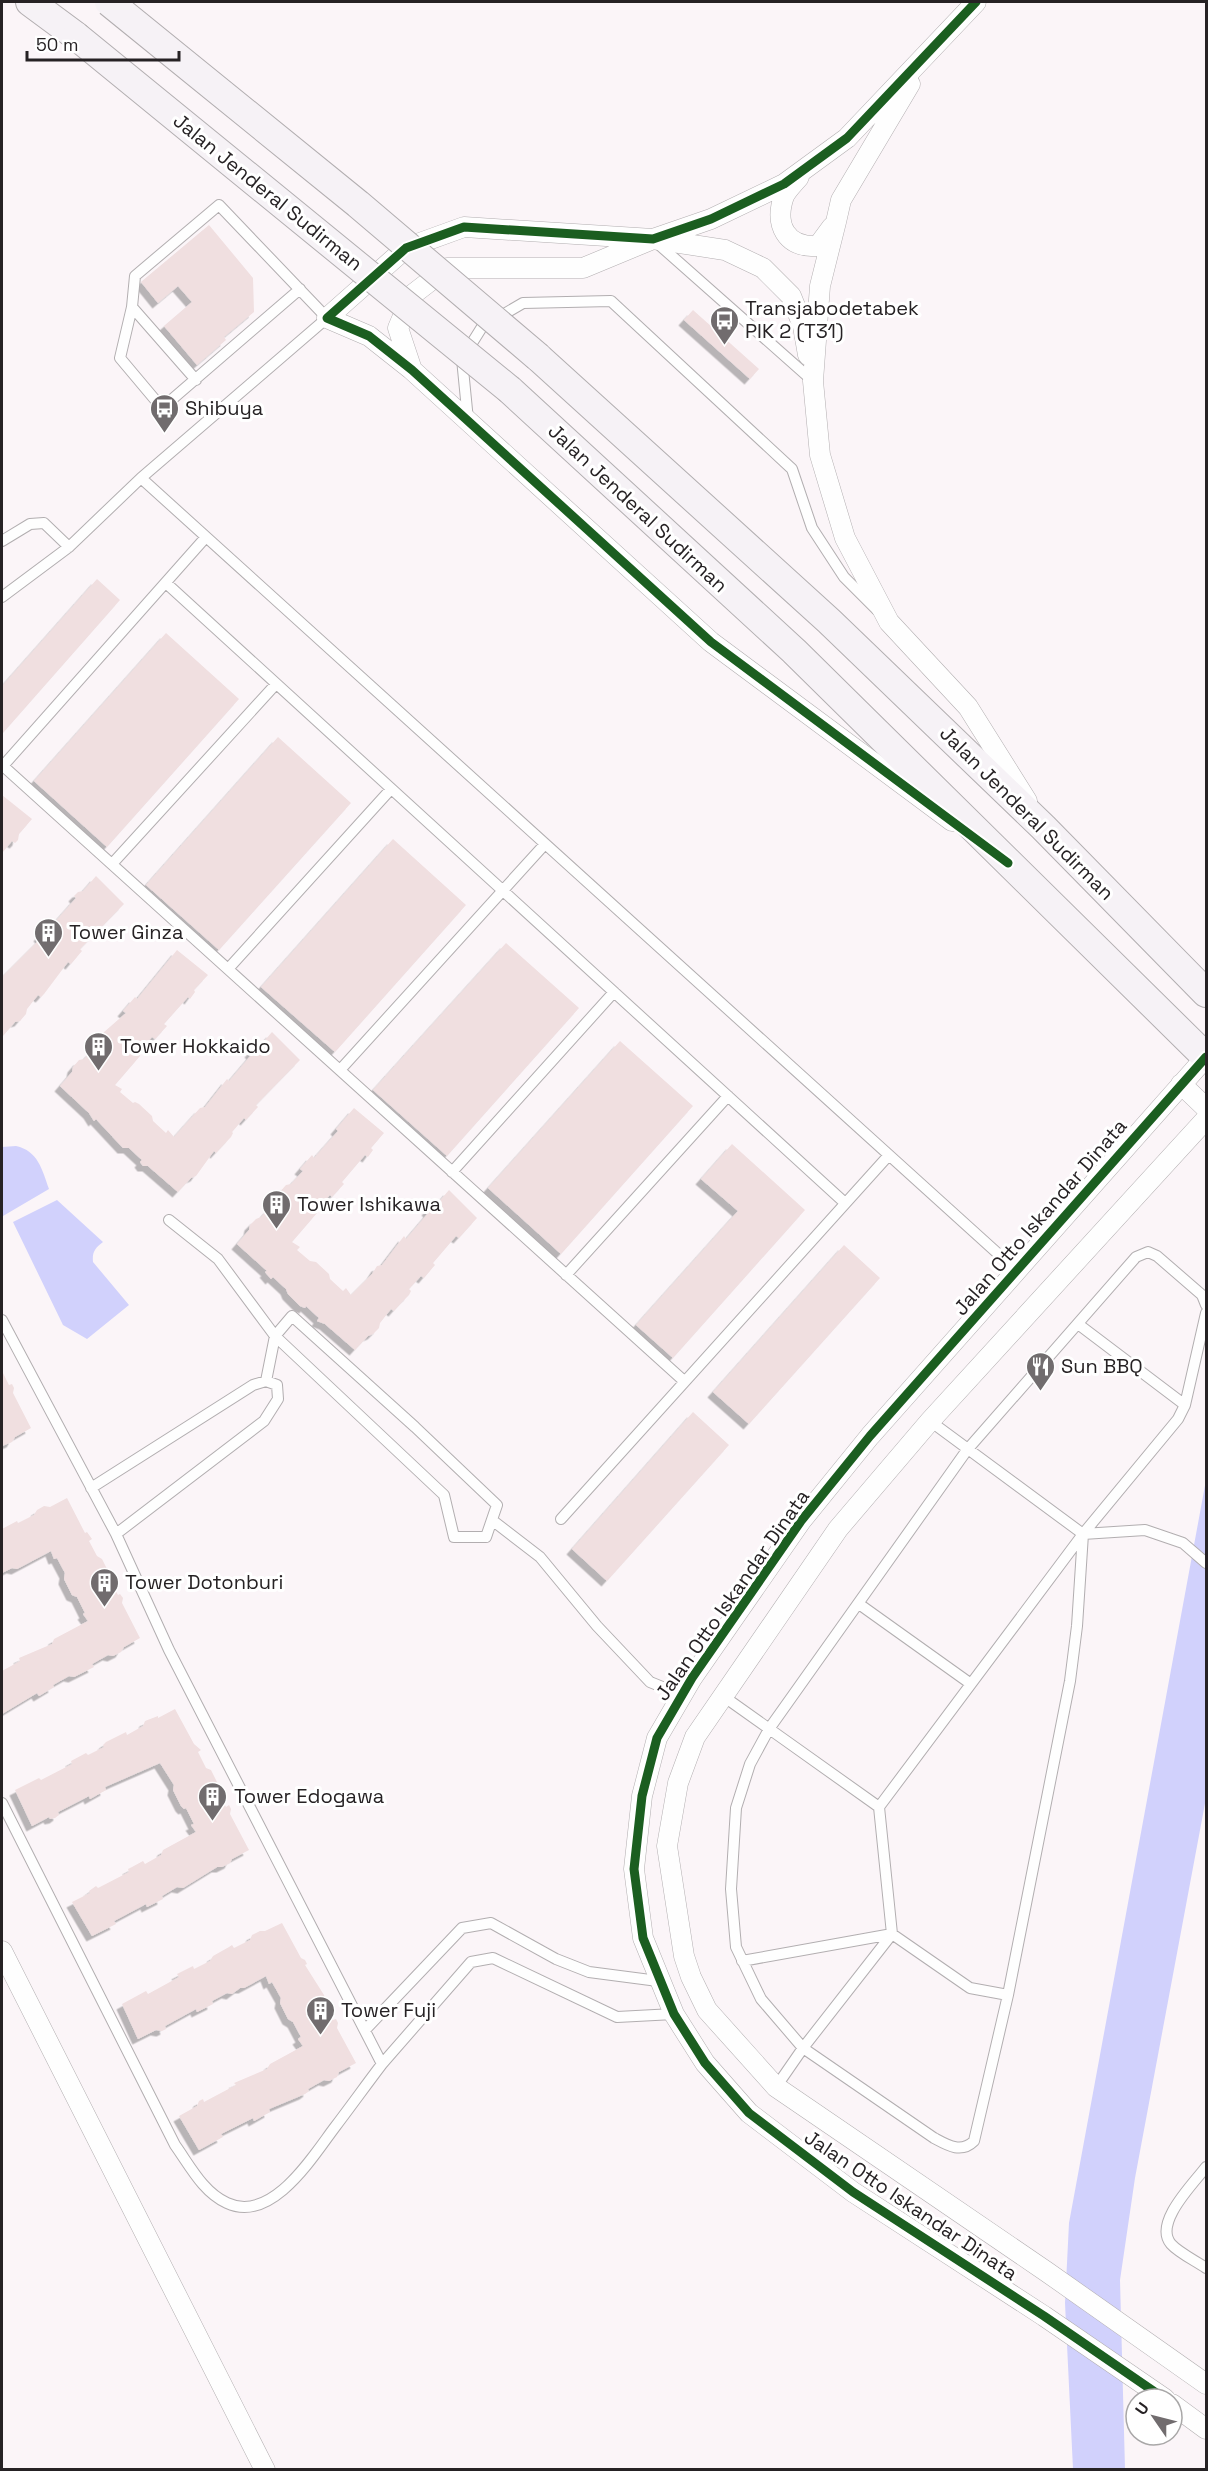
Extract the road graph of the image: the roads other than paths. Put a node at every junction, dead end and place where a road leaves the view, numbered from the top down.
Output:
1 (30, 2) edge
2 (109, 2) edge
3 (976, 2) edge
4 (929, 50) junction
5 (805, 168) junction
6 (836, 222) junction
7 (653, 239) junction
8 (300, 289) junction
9 (132, 307) junction
10 (327, 318) junction
11 (412, 370) junction
12 (196, 380) junction
13 (813, 381) junction
14 (468, 421) junction
15 (141, 478) junction
16 (206, 537) junction
17 (2, 541) edge
18 (69, 547) junction
19 (166, 583) junction
20 (2, 597) edge
21 (889, 622) junction
22 (276, 684) junction
23 (2, 766) edge
24 (391, 789) junction
25 (1043, 827) junction
26 (545, 844) junction
27 (1008, 863) junction
28 (111, 864) junction
29 (503, 891) junction
30 (228, 969) junction
31 (614, 992) junction
32 (1206, 993) edge
33 (1206, 1057) edge
34 (340, 1070) junction
35 (1181, 1084) junction
36 (728, 1096) junction
37 (1206, 1107) edge
38 (1206, 1119) edge
39 (889, 1155) junction
40 (452, 1172) junction
41 (845, 1203) junction
42 (169, 1220) dead end
43 (1016, 1270) junction
44 (566, 1275) junction
45 (1206, 1305) edge
46 (1206, 1313) edge
47 (2, 1320) edge
48 (1078, 1324) junction
49 (275, 1336) junction
50 (266, 1381) junction
51 (684, 1382) junction
52 (1185, 1405) junction
53 (930, 1421) junction
54 (967, 1450) junction
55 (92, 1488) junction
56 (492, 1520) junction
57 (561, 1520) dead end
58 (116, 1533) junction
59 (1083, 1534) junction
60 (1206, 1563) edge
61 (859, 1604) junction
62 (971, 1684) junction
63 (682, 1695) junction
64 (723, 1696) junction
65 (769, 1729) junction
66 (2, 1803) edge
67 (879, 1807) junction
68 (892, 1934) junction
69 (2, 1951) edge
70 (742, 1962) junction
71 (691, 1977) junction
72 (658, 1981) junction
73 (1008, 1995) junction
74 (707, 2010) junction
75 (674, 2014) junction
76 (365, 2030) junction
77 (803, 2048) junction
78 (382, 2064) junction
79 (776, 2087) junction
80 (1206, 2167) edge
81 (1206, 2268) edge
82 (1206, 2384) edge
83 (1149, 2387) edge
84 (1184, 2413) edge
85 (1206, 2429) edge
86 (265, 2469) edge

1 - 27 main road, Jalan Jenderal Sudirman, bridge
2 - 25 main road, Jalan Jenderal Sudirman, bridge
3 - 4 street
4 - 5 street
4 - 6 street
5 - 6 street
5 - 7 street
6 - 13 street
7 - 10 street
7 - 11 street
7 - 13 lane
7 - 13 street
8 - 9 lane
8 - 10 lane
8 - 12 lane
9 - 12 lane
9 - 12 lane
10 - 11 street
10 - 15 lane
11 - 14 street
13 - 21 street
14 - 21 lane
14 - 27 street
15 - 16 lane
15 - 18 lane
16 - 19 lane
16 - 26 lane
17 - 18 lane
18 - 20 lane
19 - 22 lane
19 - 23 lane
21 - 25 street
22 - 24 lane
22 - 28 lane
23 - 28 lane
24 - 29 lane
24 - 30 lane
25 - 32 main road, Jalan Jenderal Sudirman
26 - 29 lane
26 - 39 lane
27 - 33 main road, Jalan Jenderal Sudirman
28 - 30 lane
29 - 31 lane
29 - 34 lane
30 - 34 lane
31 - 36 lane
31 - 40 lane
33 - 35 street, Jalan Otto Iskandar Dinata
34 - 40 lane
35 - 37 street
35 - 43 street, Jalan Otto Iskandar Dinata
36 - 41 lane
36 - 44 lane
38 - 53 street, Jalan Otto Iskandar Dinata
39 - 41 lane
39 - 43 lane
40 - 44 lane
41 - 51 lane
42 - 49 lane
43 - 63 street, Jalan Otto Iskandar Dinata
44 - 51 lane
45 - 48 lane
46 - 52 lane
47 - 55 lane
48 - 52 lane
48 - 54 lane
49 - 50 lane
49 - 56 lane
49 - 56 lane
50 - 55 lane
50 - 58 lane
51 - 57 lane
52 - 59 lane
53 - 54 lane
53 - 64 street, Jalan Otto Iskandar Dinata
54 - 59 lane
54 - 61 lane
55 - 58 lane
56 - 63 lane
58 - 76 lane
59 - 60 lane
59 - 62 lane
59 - 73 lane
61 - 62 lane
61 - 65 lane
62 - 67 lane
63 - 72 street, Jalan Otto Iskandar Dinata
64 - 65 lane
64 - 71 street, Jalan Otto Iskandar Dinata
65 - 67 lane
65 - 70 lane
66 - 78 lane
67 - 68 lane
68 - 70 lane
68 - 73 lane
68 - 77 lane
69 - 86 street
70 - 77 lane
71 - 72 street
71 - 74 street, Jalan Otto Iskandar Dinata
72 - 75 street, Jalan Otto Iskandar Dinata
72 - 76 lane
73 - 77 lane
74 - 75 street
74 - 79 street, Jalan Otto Iskandar Dinata
75 - 78 lane
75 - 83 street, Jalan Otto Iskandar Dinata
76 - 78 lane
77 - 79 lane
79 - 82 street, Jalan Otto Iskandar Dinata
80 - 81 lane
84 - 85 street

